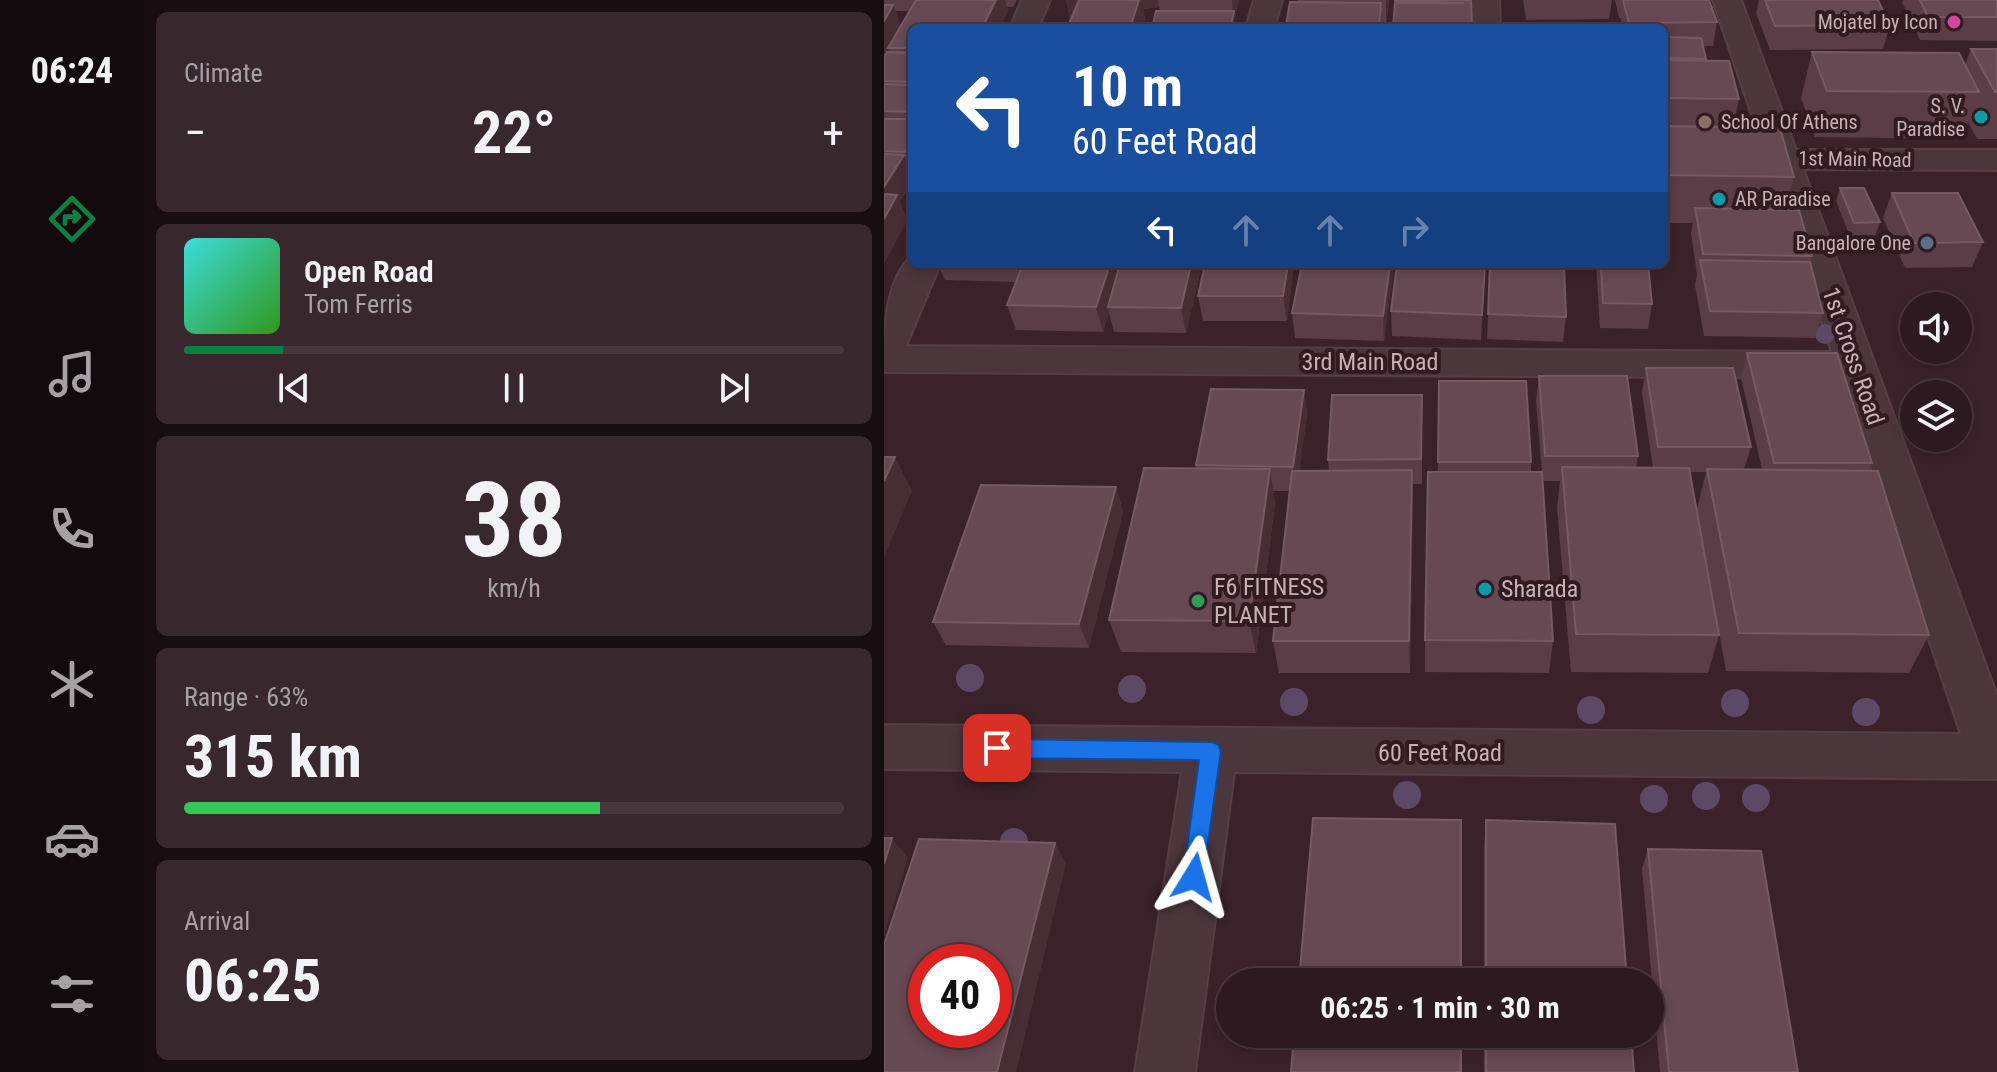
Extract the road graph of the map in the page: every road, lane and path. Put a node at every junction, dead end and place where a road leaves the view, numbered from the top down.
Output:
1 (1036, 0) edge
2 (1268, 0) edge
3 (1485, 0) edge
4 (1727, 0) edge
5 (1026, 24) edge
6 (1261, 24) edge
7 (1486, 24) edge
8 (1784, 158) junction
9 (1668, 159) edge
10 (1997, 160) edge
11 (920, 268) edge
12 (884, 356) edge
13 (1857, 365) junction
14 (884, 747) edge
15 (1211, 751) junction
16 (1995, 757) edge
17 (1165, 1072) edge

1 - 5 street
2 - 6 street
3 - 7 street
4 - 8 street, 1st Cross Road
8 - 9 street, 1st Main Road
8 - 10 street, 1st Main Road
8 - 13 street, 1st Cross Road
11 - 12 street
12 - 13 street, 3rd Main Road
13 - 16 street, 1st Cross Road
14 - 15 street, 60 Feet Road
15 - 16 street, 60 Feet Road
15 - 17 street

